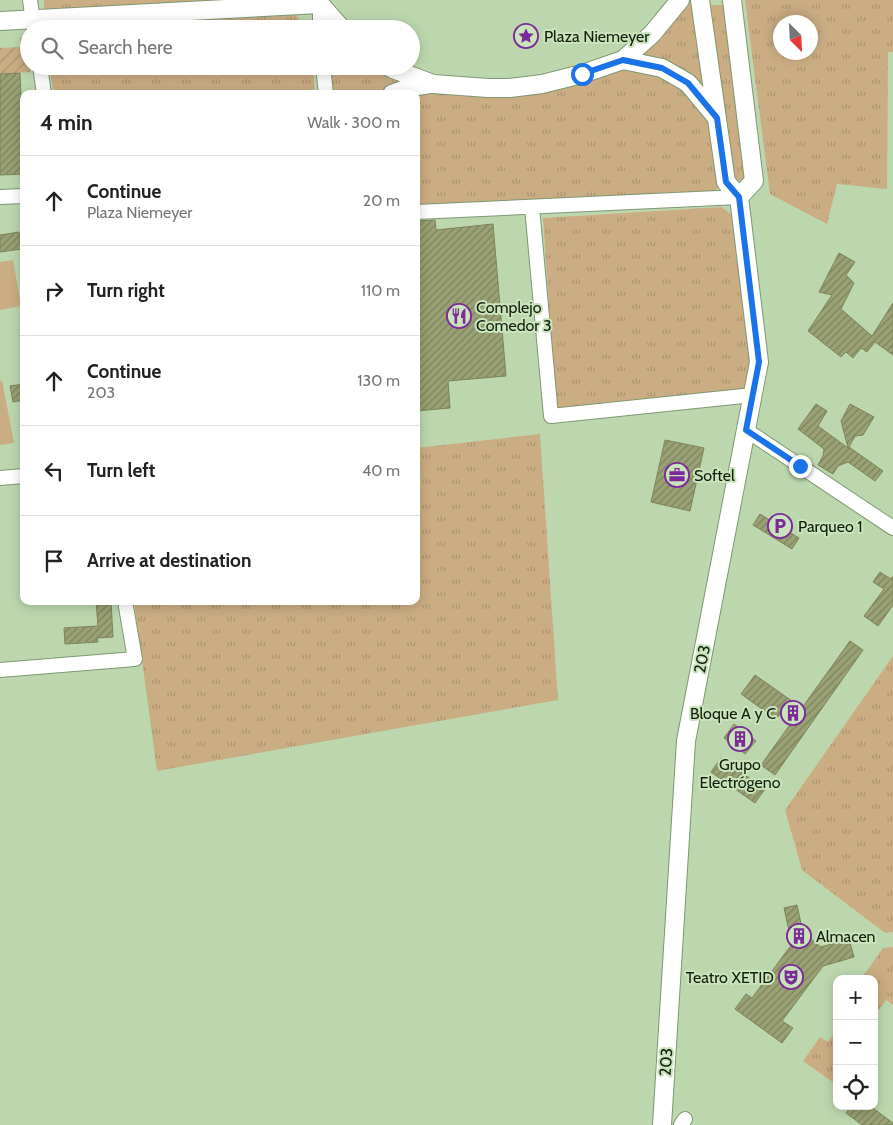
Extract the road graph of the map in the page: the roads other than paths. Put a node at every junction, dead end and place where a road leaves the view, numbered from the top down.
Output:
1 (30, 0) edge
2 (680, 0) edge
3 (700, 0) edge
4 (732, 0) edge
5 (320, 2) edge
6 (33, 20) edge
7 (86, 20) edge
8 (320, 20) edge
9 (335, 20) edge
10 (0, 21) edge
11 (20, 23) edge
12 (623, 60) junction
13 (41, 75) edge
14 (324, 75) edge
15 (409, 75) edge
16 (433, 84) junction
17 (43, 90) edge
18 (326, 90) edge
19 (403, 90) edge
20 (717, 118) junction
21 (20, 196) edge
22 (0, 197) edge
23 (739, 197) junction
24 (532, 207) junction
25 (420, 212) edge
26 (753, 395) junction
27 (746, 430) junction
28 (20, 476) edge
29 (0, 478) edge
30 (893, 528) edge
31 (126, 605) edge
32 (0, 670) edge
33 (662, 1125) edge

1 - 6 street
2 - 12 street
3 - 20 street
4 - 23 street
5 - 7 street
5 - 8 street
5 - 9 street
10 - 11 street
12 - 16 street
12 - 20 street
13 - 17 street
14 - 18 street
15 - 16 street
16 - 19 street
20 - 23 street
21 - 22 street
23 - 24 street
23 - 26 street, 203
24 - 25 street
24 - 26 street
26 - 27 street, 203
27 - 30 street
27 - 33 street, 203
28 - 29 street
31 - 32 street

